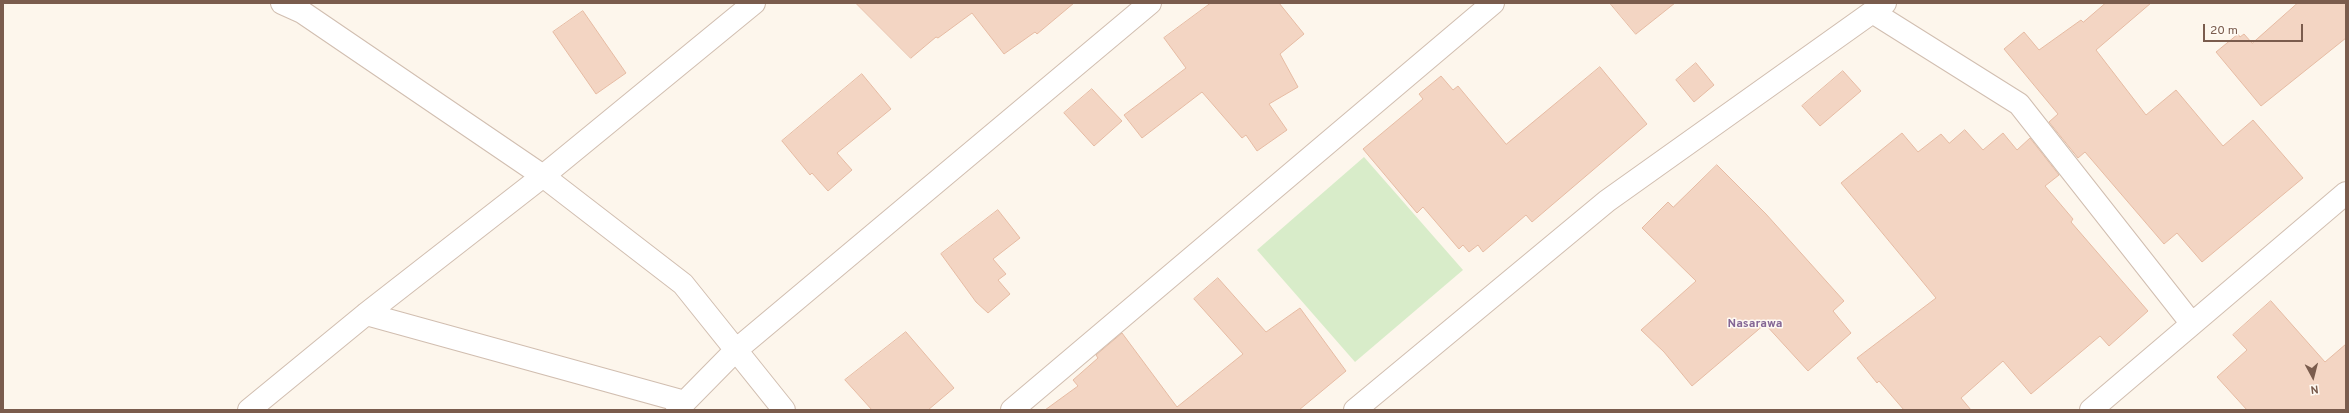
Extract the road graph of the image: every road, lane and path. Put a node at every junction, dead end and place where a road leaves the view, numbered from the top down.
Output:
1 (282, 3) edge
2 (754, 3) edge
3 (1150, 3) edge
4 (1493, 3) edge
5 (1880, 8) edge
6 (543, 176) junction
7 (2346, 193) edge
8 (366, 314) junction
9 (2192, 324) junction
10 (736, 350) junction
11 (681, 406) edge
12 (250, 410) edge
13 (784, 410) edge
14 (1012, 410) edge
15 (1355, 410) edge
16 (2091, 410) edge

1 - 6 street
2 - 6 street
3 - 10 street
4 - 14 street
5 - 9 street
5 - 15 street
6 - 8 street
6 - 10 street
7 - 9 street
8 - 11 street
8 - 12 street
9 - 16 street
10 - 11 street
10 - 13 street

